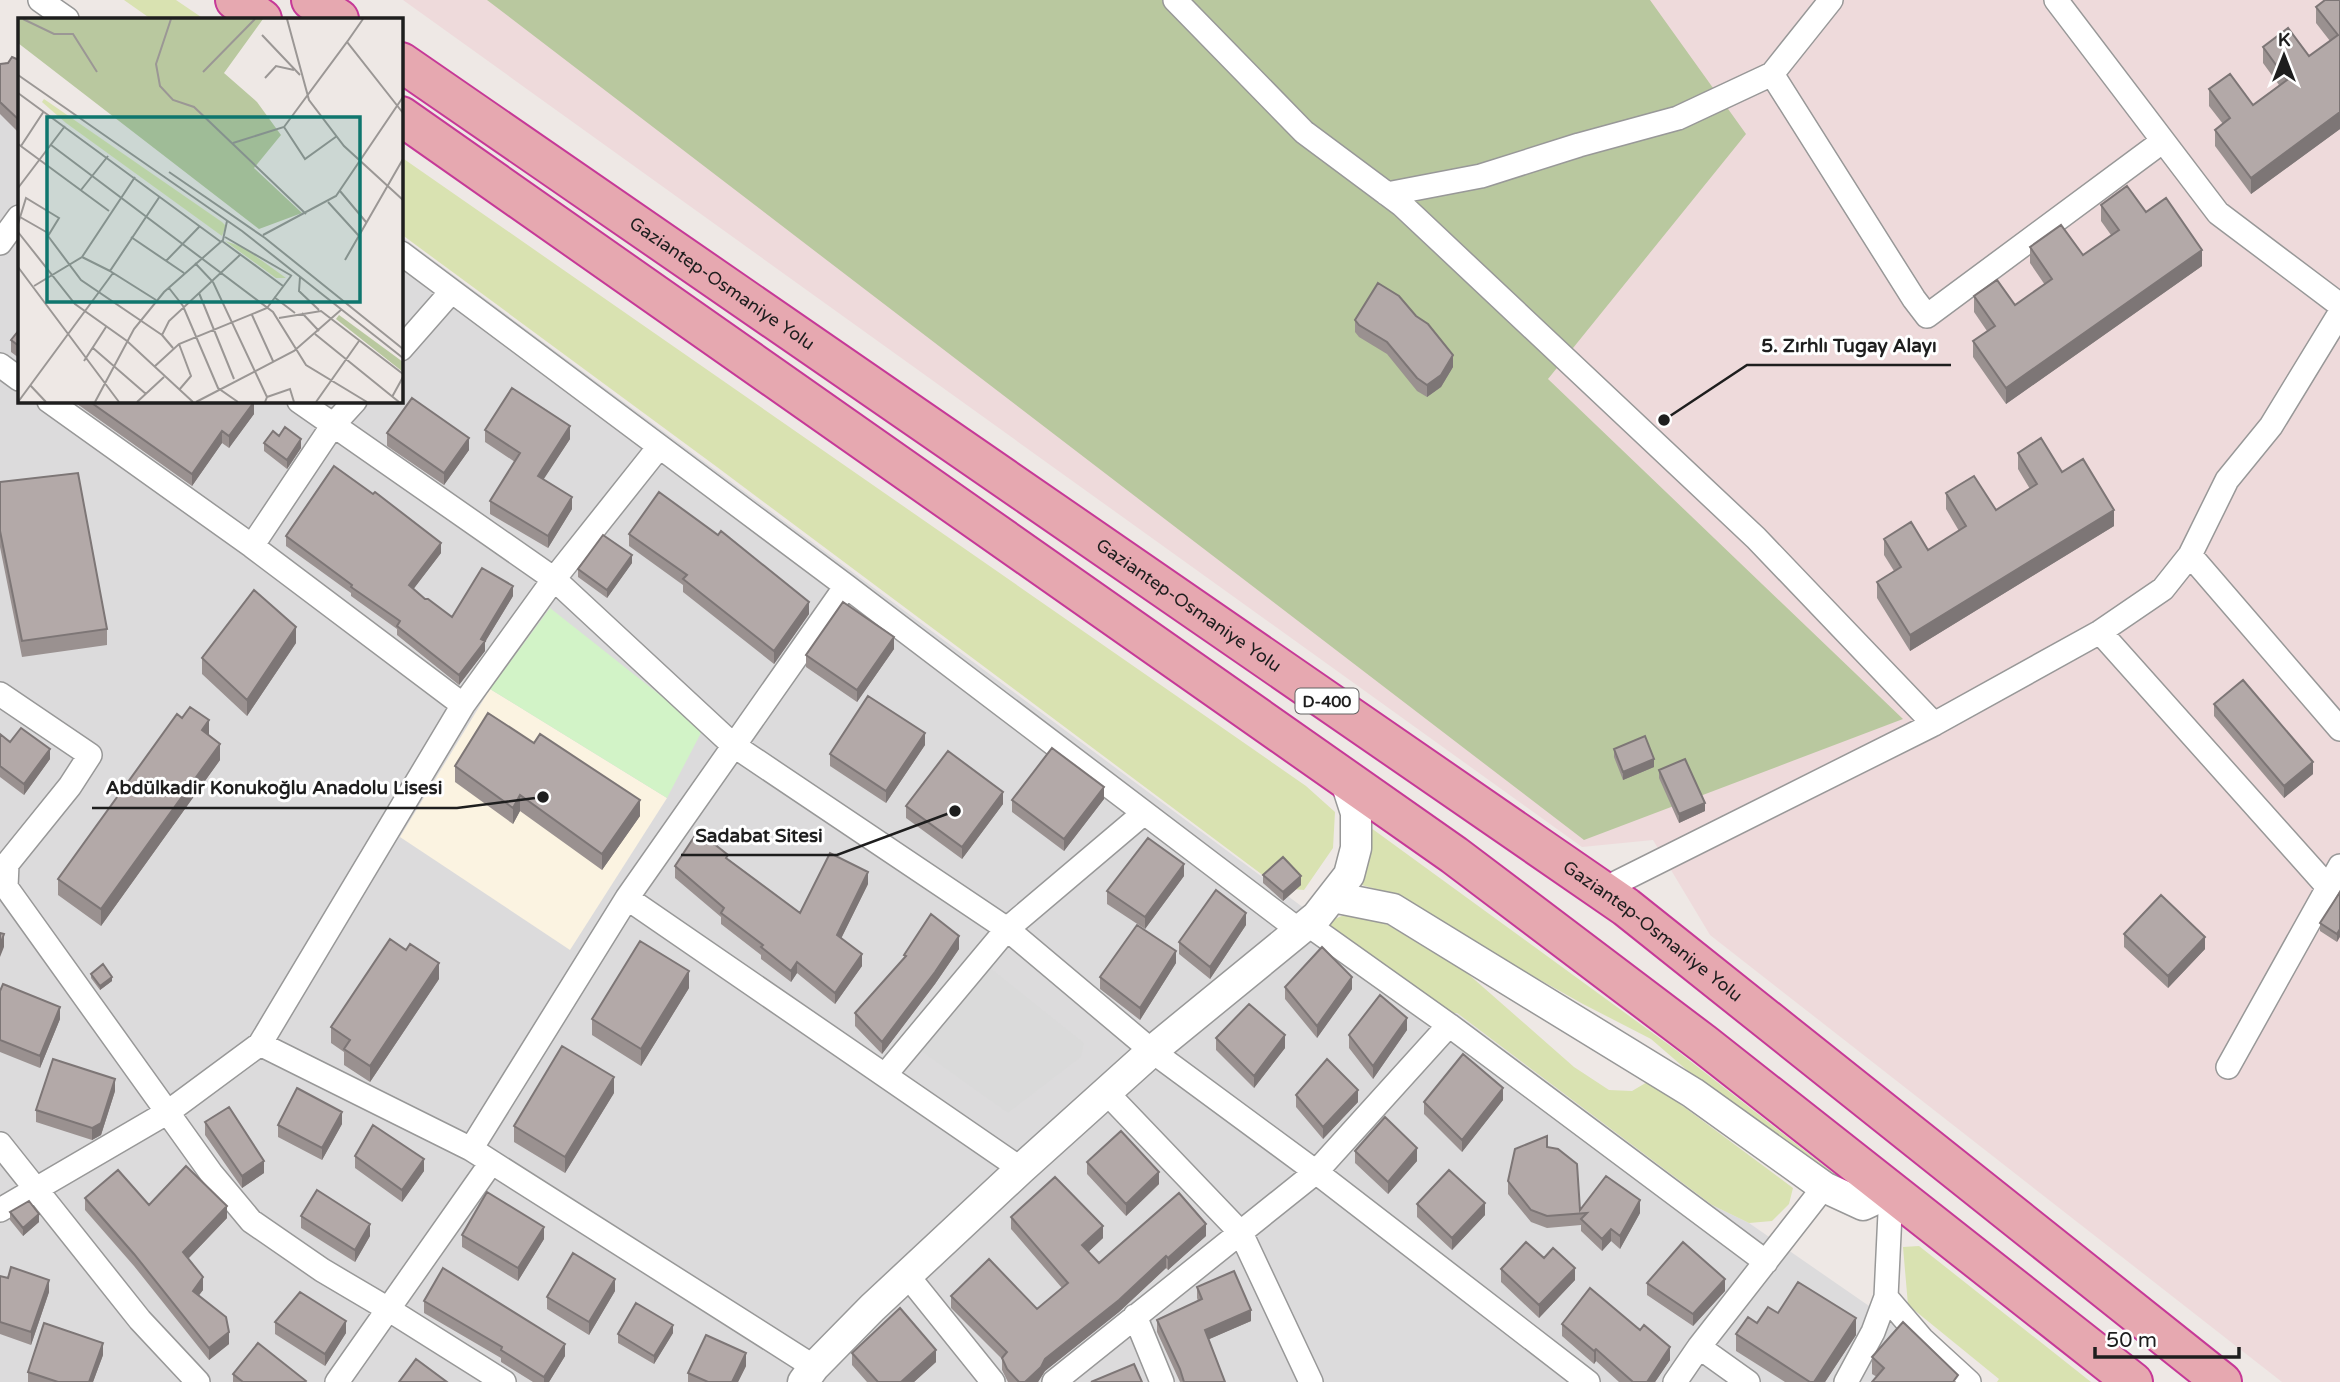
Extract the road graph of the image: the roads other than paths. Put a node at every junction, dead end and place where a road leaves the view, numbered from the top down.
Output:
1 (40, 0) edge
2 (235, 0) edge
3 (311, 0) edge
4 (1175, 0) edge
5 (1831, 0) edge
6 (2056, 0) edge
7 (66, 18) edge
8 (261, 18) edge
9 (338, 18) edge
10 (402, 63) edge
11 (1772, 74) junction
12 (402, 117) edge
13 (2163, 141) junction
14 (1387, 194) junction
15 (18, 218) edge
16 (0, 243) edge
17 (402, 254) edge
18 (451, 292) junction
19 (2340, 305) edge
20 (2340, 313) edge
21 (402, 348) edge
22 (0, 365) edge
23 (18, 378) edge
24 (50, 402) edge
25 (300, 402) edge
26 (354, 402) edge
27 (333, 425) junction
28 (659, 447) junction
29 (252, 546) junction
30 (2190, 555) junction
31 (554, 579) junction
32 (846, 586) junction
33 (2100, 632) junction
34 (0, 694) edge
35 (463, 705) junction
36 (1934, 724) junction
37 (2340, 729) edge
38 (733, 745) junction
39 (1345, 779) junction
40 (1144, 813) junction
41 (3, 862) edge
42 (2340, 866) edge
43 (2328, 887) junction
44 (1602, 890) junction
45 (1333, 897) junction
46 (627, 898) junction
47 (1303, 928) junction
48 (1007, 929) junction
49 (1449, 1025) junction
50 (260, 1044) junction
51 (1152, 1051) junction
52 (2228, 1067) dead end
53 (885, 1075) junction
54 (1106, 1092) junction
55 (168, 1112) junction
56 (0, 1144) edge
57 (471, 1149) junction
58 (491, 1163) junction
59 (1021, 1169) junction
60 (1316, 1172) junction
61 (1824, 1187) junction
62 (36, 1191) junction
63 (1891, 1192) junction
64 (0, 1210) edge
65 (1241, 1233) junction
66 (1766, 1262) junction
67 (907, 1275) junction
68 (1886, 1297) junction
69 (388, 1309) junction
70 (1135, 1316) junction
71 (1699, 1347) junction
72 (808, 1375) edge
73 (198, 1382) edge
74 (337, 1382) edge
75 (504, 1382) edge
76 (993, 1382) edge
77 (1054, 1382) edge
78 (1162, 1382) edge
79 (1311, 1382) edge
80 (1588, 1382) edge
81 (1675, 1382) edge
82 (1748, 1382) edge
83 (1846, 1382) edge
84 (1969, 1382) edge
85 (2133, 1382) edge
86 (2222, 1382) edge

1 - 7 street
2 - 8 highway
3 - 9 highway
4 - 14 street
5 - 11 street
6 - 13 street
10 - 44 highway, Gaziantep-Osmaniye Yolu / D-400
11 - 13 street
11 - 14 street
12 - 39 highway, D-400
13 - 19 street
14 - 36 street
15 - 16 street
17 - 18 street
18 - 21 street
18 - 28 street
20 - 30 street
22 - 23 street
24 - 29 street
25 - 27 street
26 - 27 street
27 - 29 street
27 - 31 street
28 - 31 street
28 - 32 street
29 - 35 street
30 - 33 street
30 - 37 street
31 - 35 street
31 - 38 street
32 - 38 street
32 - 40 street
33 - 36 street
33 - 43 street
34 - 41 street
35 - 50 street
36 - 44 street
38 - 46 street
38 - 48 street
39 - 45 street
39 - 63 highway, D-400
40 - 47 street
40 - 48 street
41 - 55 street
42 - 43 street
43 - 52 street
44 - 86 highway, Gaziantep-Osmaniye Yolu / D-400
45 - 47 street
45 - 61 street
46 - 53 street
46 - 57 street
47 - 49 street
47 - 51 street
48 - 51 street
48 - 53 street
49 - 60 street
49 - 66 street
50 - 55 street
50 - 57 street
51 - 54 street
51 - 60 street
53 - 59 street
54 - 59 street
54 - 65 street
55 - 62 street
55 - 69 street
56 - 62 street
57 - 58 street
58 - 69 street
58 - 72 street
59 - 67 street
60 - 65 street
60 - 80 street
61 - 63 street
61 - 66 street
62 - 64 street
62 - 73 street
63 - 68 street
63 - 85 highway, D-400
65 - 70 street
65 - 79 street
66 - 71 street
67 - 72 street
67 - 76 street
68 - 83 street
68 - 84 street
69 - 74 street
69 - 75 street
70 - 77 street
70 - 78 street
71 - 81 street
71 - 82 street

